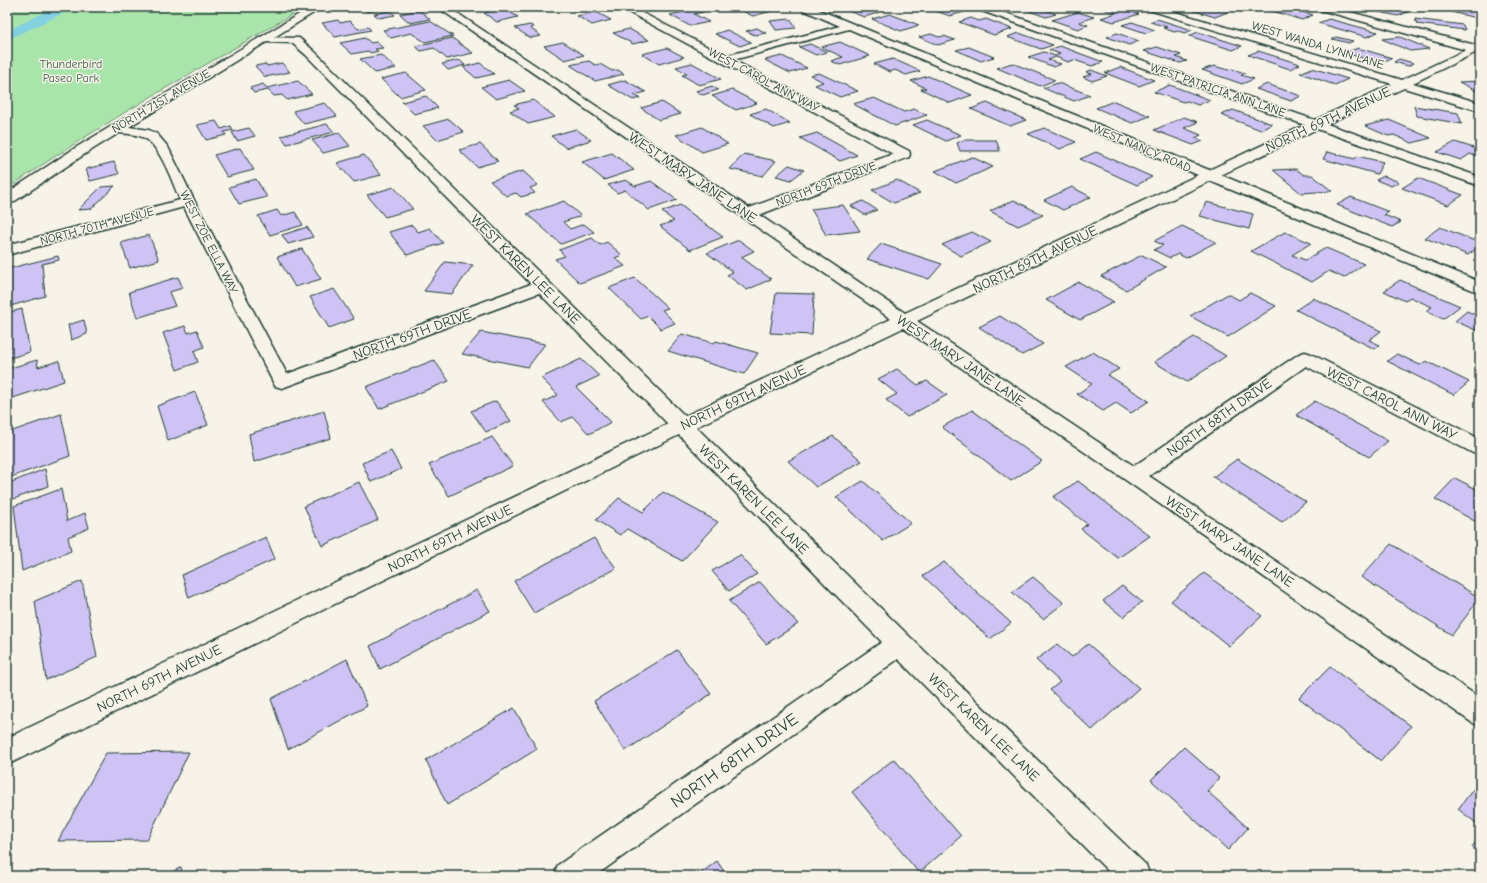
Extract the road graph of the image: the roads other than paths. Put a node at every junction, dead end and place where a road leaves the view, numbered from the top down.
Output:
1 (318, 7) edge
2 (442, 7) edge
3 (624, 7) edge
4 (804, 7) edge
5 (979, 7) edge
6 (1149, 7) edge
7 (1320, 7) edge
8 (850, 26) junction
9 (263, 39) junction
10 (1479, 48) edge
11 (724, 59) junction
12 (1403, 84) junction
13 (1480, 107) edge
14 (1315, 124) junction
15 (116, 129) junction
16 (904, 154) joint
17 (1209, 176) junction
18 (1480, 182) edge
19 (7, 200) edge
20 (188, 202) junction
21 (748, 214) junction
22 (7, 250) edge
23 (542, 286) junction
24 (1480, 288) edge
25 (904, 322) junction
26 (1305, 358) joint
27 (282, 382) joint
28 (681, 426) junction
29 (1480, 448) edge
30 (1134, 476) junction
31 (900, 644) junction
32 (1480, 713) edge
33 (7, 752) edge
34 (569, 876) edge
35 (1135, 876) edge

1 - 9 street, NORTH 71ST AVENUE
2 - 21 street, WEST MARY JANE LANE
3 - 11 street, WEST CAROL ANN WAY
4 - 8 street, WEST NANCY ROAD
5 - 14 street, WEST PATRICIA ANN LANE
6 - 12 street, WEST WANDA LYNN LANE
7 - 10 street
8 - 11 street
8 - 17 street, WEST NANCY ROAD
9 - 15 street, NORTH 71ST AVENUE
9 - 23 street, WEST KAREN LEE LANE
10 - 12 street, NORTH 69TH AVENUE
11 - 16 street, WEST CAROL ANN WAY
12 - 13 street, WEST WANDA LYNN LANE
12 - 14 street, NORTH 69TH AVENUE
14 - 17 street, NORTH 69TH AVENUE
14 - 18 street, WEST PATRICIA ANN LANE
15 - 19 street, NORTH 71ST AVENUE
15 - 20 street, WEST ZOE ELLA WAY
16 - 21 street, NORTH 69TH DRIVE
17 - 24 street, WEST NANCY ROAD
17 - 25 street, NORTH 69TH AVENUE
20 - 22 street, NORTH 70TH AVENUE
20 - 27 street, WEST ZOE ELLA WAY
21 - 25 street, WEST MARY JANE LANE
23 - 27 street, NORTH 69TH DRIVE
23 - 28 street, WEST KAREN LEE LANE
25 - 28 street, NORTH 69TH AVENUE
25 - 30 street, WEST MARY JANE LANE
26 - 29 street, WEST CAROL ANN WAY
26 - 30 street, NORTH 68TH DRIVE
28 - 31 street, WEST KAREN LEE LANE
28 - 33 street, NORTH 69TH AVENUE
30 - 32 street, WEST MARY JANE LANE
31 - 34 street, NORTH 68TH DRIVE
31 - 35 street, WEST KAREN LEE LANE

